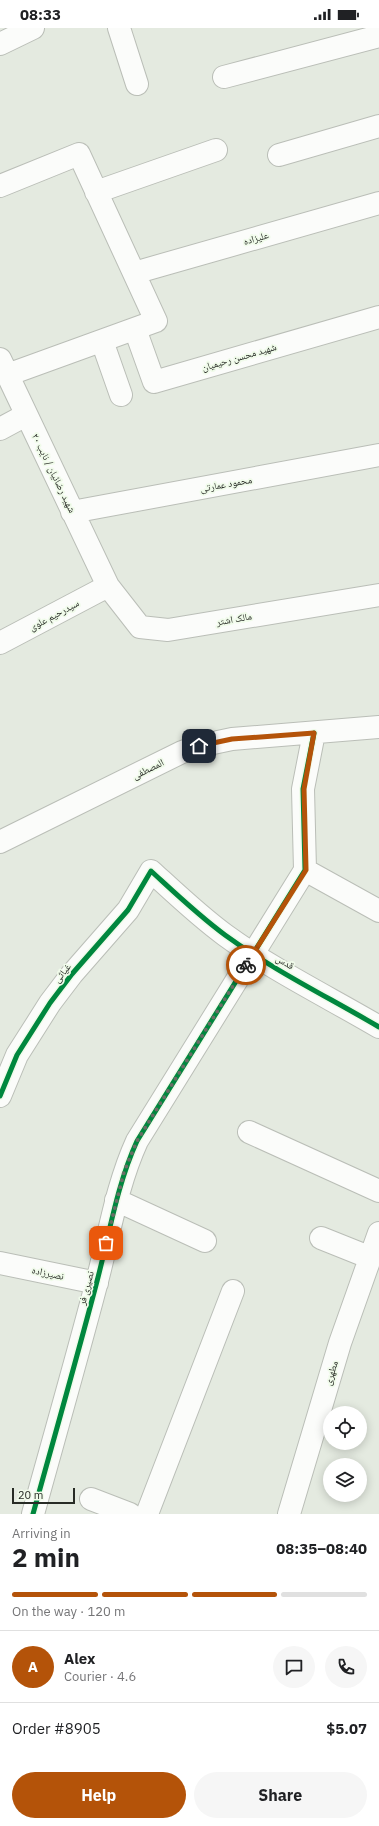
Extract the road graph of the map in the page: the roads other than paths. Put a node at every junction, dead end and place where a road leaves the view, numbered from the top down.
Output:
1 (119, 28) edge
2 (25, 30) edge
3 (379, 36) edge
4 (0, 44) edge
5 (224, 77) dead end
6 (138, 84) dead end
7 (379, 126) edge
8 (216, 150) dead end
9 (279, 155) dead end
10 (0, 186) edge
11 (96, 192) junction
12 (379, 203) edge
13 (134, 273) junction
14 (379, 317) edge
15 (135, 329) junction
16 (102, 340) junction
17 (4, 367) edge
18 (121, 395) dead end
19 (26, 415) junction
20 (0, 429) edge
21 (379, 455) edge
22 (72, 512) junction
23 (108, 586) junction
24 (379, 595) edge
25 (0, 643) edge
26 (379, 727) edge
27 (314, 733) junction
28 (0, 842) edge
29 (306, 870) junction
30 (151, 871) joint
31 (379, 911) edge
32 (253, 954) junction
33 (379, 1027) edge
34 (0, 1096) edge
35 (249, 1132) dead end
36 (379, 1190) edge
37 (116, 1200) junction
38 (379, 1233) edge
39 (321, 1238) dead end
40 (205, 1241) dead end
41 (371, 1258) junction
42 (0, 1263) edge
43 (97, 1283) junction
44 (233, 1291) dead end
45 (91, 1499) dead end
46 (292, 1513) edge
47 (33, 1514) edge
48 (130, 1514) edge
49 (147, 1514) edge

1 - 6 street
2 - 4 street
3 - 5 street
7 - 9 street
8 - 11 street
10 - 11 street
11 - 13 street
12 - 13 street, علیزاده
13 - 15 street
14 - 15 street, شهید محسن رحیمیان
15 - 16 street
16 - 17 street
16 - 18 street
17 - 19 street, شهید رضائیان / نایب ۲۰
19 - 20 street
19 - 22 street, شهید رضائیان / نایب ۲۰
21 - 22 street, محمود عمارتی
22 - 23 street, شهید رضائیان / نایب ۲۰
23 - 24 street, مالک اشتر
23 - 25 street, سیدرحیم علوی
26 - 27 street, المصطفی
27 - 28 street, المصطفی
27 - 29 street
29 - 31 street
29 - 32 street, نصیری فر
30 - 32 street, قدس
30 - 34 street, غیاثی
32 - 33 street, قدس
32 - 37 street, نصیری فر
35 - 36 street
37 - 40 street
37 - 43 street, نصیری فر
38 - 41 street, مطهری
39 - 41 street
41 - 46 street, مطهری
42 - 43 street, نصیرزاده
43 - 47 street, نصیری فر
44 - 49 street
45 - 48 street

